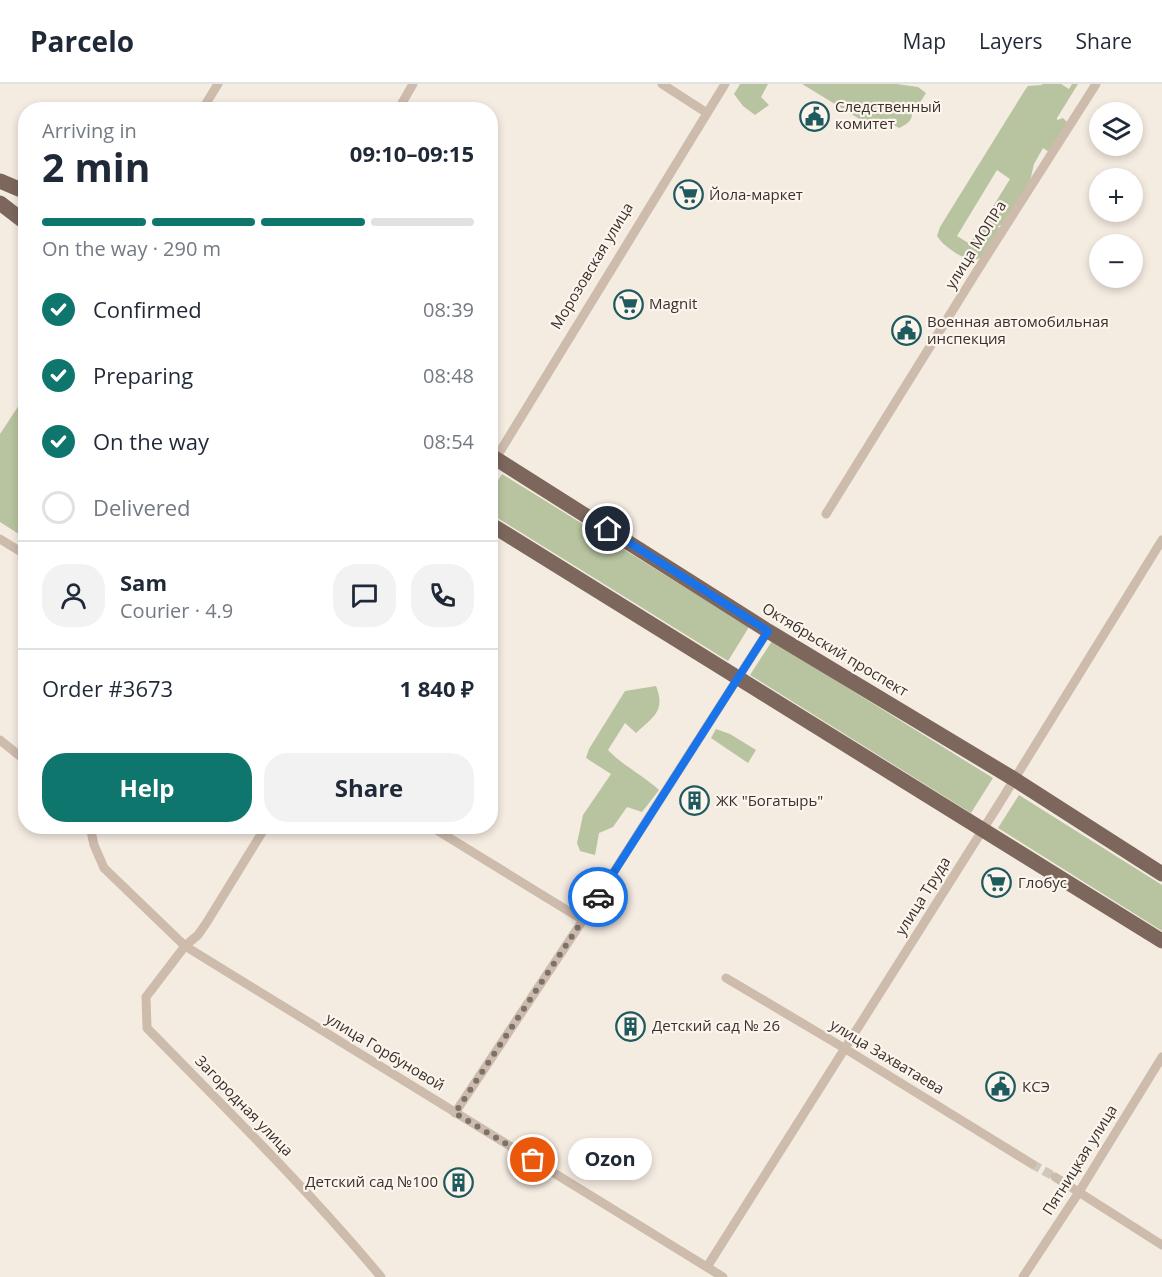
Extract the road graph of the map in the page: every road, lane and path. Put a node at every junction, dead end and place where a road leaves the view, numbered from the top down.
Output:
1 (218, 84) edge
2 (413, 84) edge
3 (662, 84) edge
4 (725, 84) edge
5 (1096, 84) edge
6 (207, 102) edge
7 (403, 102) edge
8 (707, 113) junction
9 (0, 181) edge
10 (18, 189) edge
11 (0, 203) edge
12 (18, 217) edge
13 (498, 450) edge
14 (498, 464) edge
15 (826, 514) dead end
16 (498, 529) edge
17 (0, 539) edge
18 (1162, 540) edge
19 (18, 550) edge
20 (768, 631) junction
21 (738, 678) junction
22 (0, 740) edge
23 (18, 755) edge
24 (1014, 779) junction
25 (982, 829) junction
26 (92, 834) edge
27 (261, 834) edge
28 (443, 834) edge
29 (1162, 874) edge
30 (583, 920) junction
31 (1162, 941) edge
32 (185, 946) junction
33 (726, 978) dead end
34 (844, 1048) junction
35 (1162, 1058) edge
36 (455, 1113) junction
37 (1032, 1164) tunnel mouth
38 (1055, 1177) tunnel mouth
39 (1079, 1192) junction
40 (1162, 1245) edge
41 (707, 1267) junction
42 (381, 1277) edge
43 (723, 1277) edge
44 (1023, 1277) edge

1 - 6 street
2 - 7 street
3 - 8 street
4 - 8 street, Морозовская улица
5 - 15 street, улица МОПРа
8 - 13 street, Морозовская улица
9 - 10 main road
11 - 12 main road
14 - 20 main road, Октябрьский проспект
16 - 21 main road
17 - 19 street
18 - 24 street, улица Труда
20 - 21 street
20 - 24 main road, Октябрьский проспект
21 - 25 main road
21 - 30 street
22 - 23 street
24 - 25 street, улица Труда
24 - 29 main road, Октябрьский проспект
25 - 31 main road
25 - 34 street, улица Труда
26 - 32 street, улица Горбуновой
27 - 32 street
28 - 30 street
30 - 36 street
32 - 36 street, улица Горбуновой
32 - 42 street, Загородная улица
33 - 34 street, улица Захватаева
34 - 37 street, улица Захватаева
34 - 41 street, улица Труда
35 - 39 street, Пятницкая улица
36 - 41 street, улица Горбуновой
38 - 39 street
39 - 40 street
39 - 44 street, Пятницкая улица
41 - 43 street, улица Горбуновой

